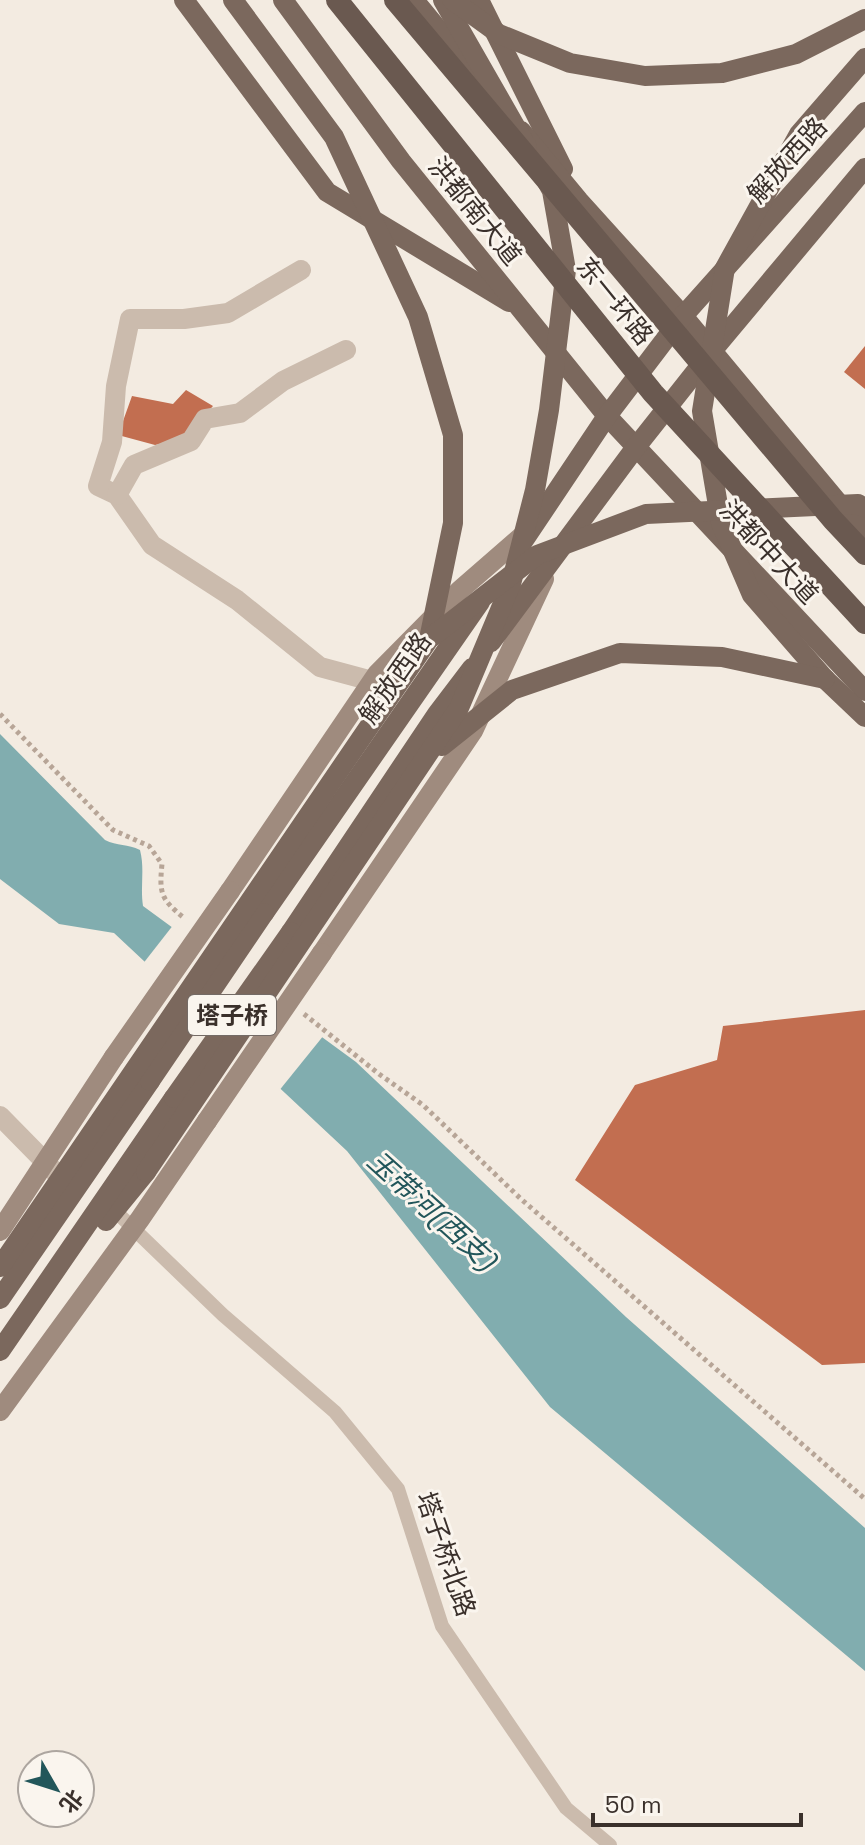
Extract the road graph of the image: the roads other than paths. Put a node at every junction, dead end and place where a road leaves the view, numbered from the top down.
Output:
1 (184, 0) edge
2 (233, 0) edge
3 (283, 0) edge
4 (337, 0) edge
5 (395, 0) edge
6 (414, 0) edge
7 (443, 0) edge
8 (452, 0) edge
9 (479, 0) edge
10 (865, 19) edge
11 (865, 58) edge
12 (865, 112) edge
13 (865, 168) edge
14 (579, 201) junction
15 (301, 270) dead end
16 (522, 310) junction
17 (683, 316) junction
18 (346, 350) dead end
19 (712, 351) junction
20 (607, 416) junction
21 (636, 447) junction
22 (117, 495) junction
23 (865, 508) edge
24 (535, 524) junction
25 (865, 531) edge
26 (865, 554) edge
27 (553, 560) junction
28 (865, 623) edge
29 (429, 639) junction
30 (825, 679) junction
31 (372, 681) junction
32 (865, 691) edge
33 (865, 717) edge
34 (423, 761) junction
35 (0, 1116) edge
36 (45, 1163) junction
37 (74, 1193) junction
38 (110, 1206) junction
39 (133, 1229) junction
40 (0, 1231) edge
41 (0, 1267) edge
42 (0, 1299) edge
43 (1, 1349) edge
44 (0, 1411) edge
45 (610, 1845) edge

1 - 16 main road
2 - 29 main road, bridge
3 - 16 main road, 洪都南大道
4 - 28 highway, 东一环路, bridge
5 - 26 highway, 东一环路, bridge
6 - 14 main road
7 - 34 main road, bridge
8 - 10 main road, bridge
9 - 14 main road
11 - 30 main road, bridge
12 - 17 main road, 解放西路
13 - 19 main road
14 - 17 main road
15 - 22 street
16 - 20 main road, 洪都南大道
17 - 19 main road
17 - 20 main road, 解放西路
18 - 22 street
19 - 21 main road
19 - 25 main road
20 - 21 main road, 洪都南大道
20 - 24 main road, 解放西路
21 - 27 main road
21 - 32 main road, 洪都中大道
22 - 31 street
23 - 29 main road, bridge
24 - 31 main road
24 - 37 main road, 解放西路 / 塔子桥, bridge
27 - 38 main road, 塔子桥, bridge
27 - 39 main road, 塔子桥, bridge
29 - 41 main road, bridge
30 - 33 main road
30 - 34 main road, bridge
31 - 36 main road, 塔子桥, bridge
34 - 38 main road, bridge
35 - 36 street
36 - 37 street
36 - 40 main road
37 - 42 main road, 解放西路
38 - 39 lane, 塔子桥北路
38 - 43 main road
39 - 44 main road
39 - 45 lane, 塔子桥北路

